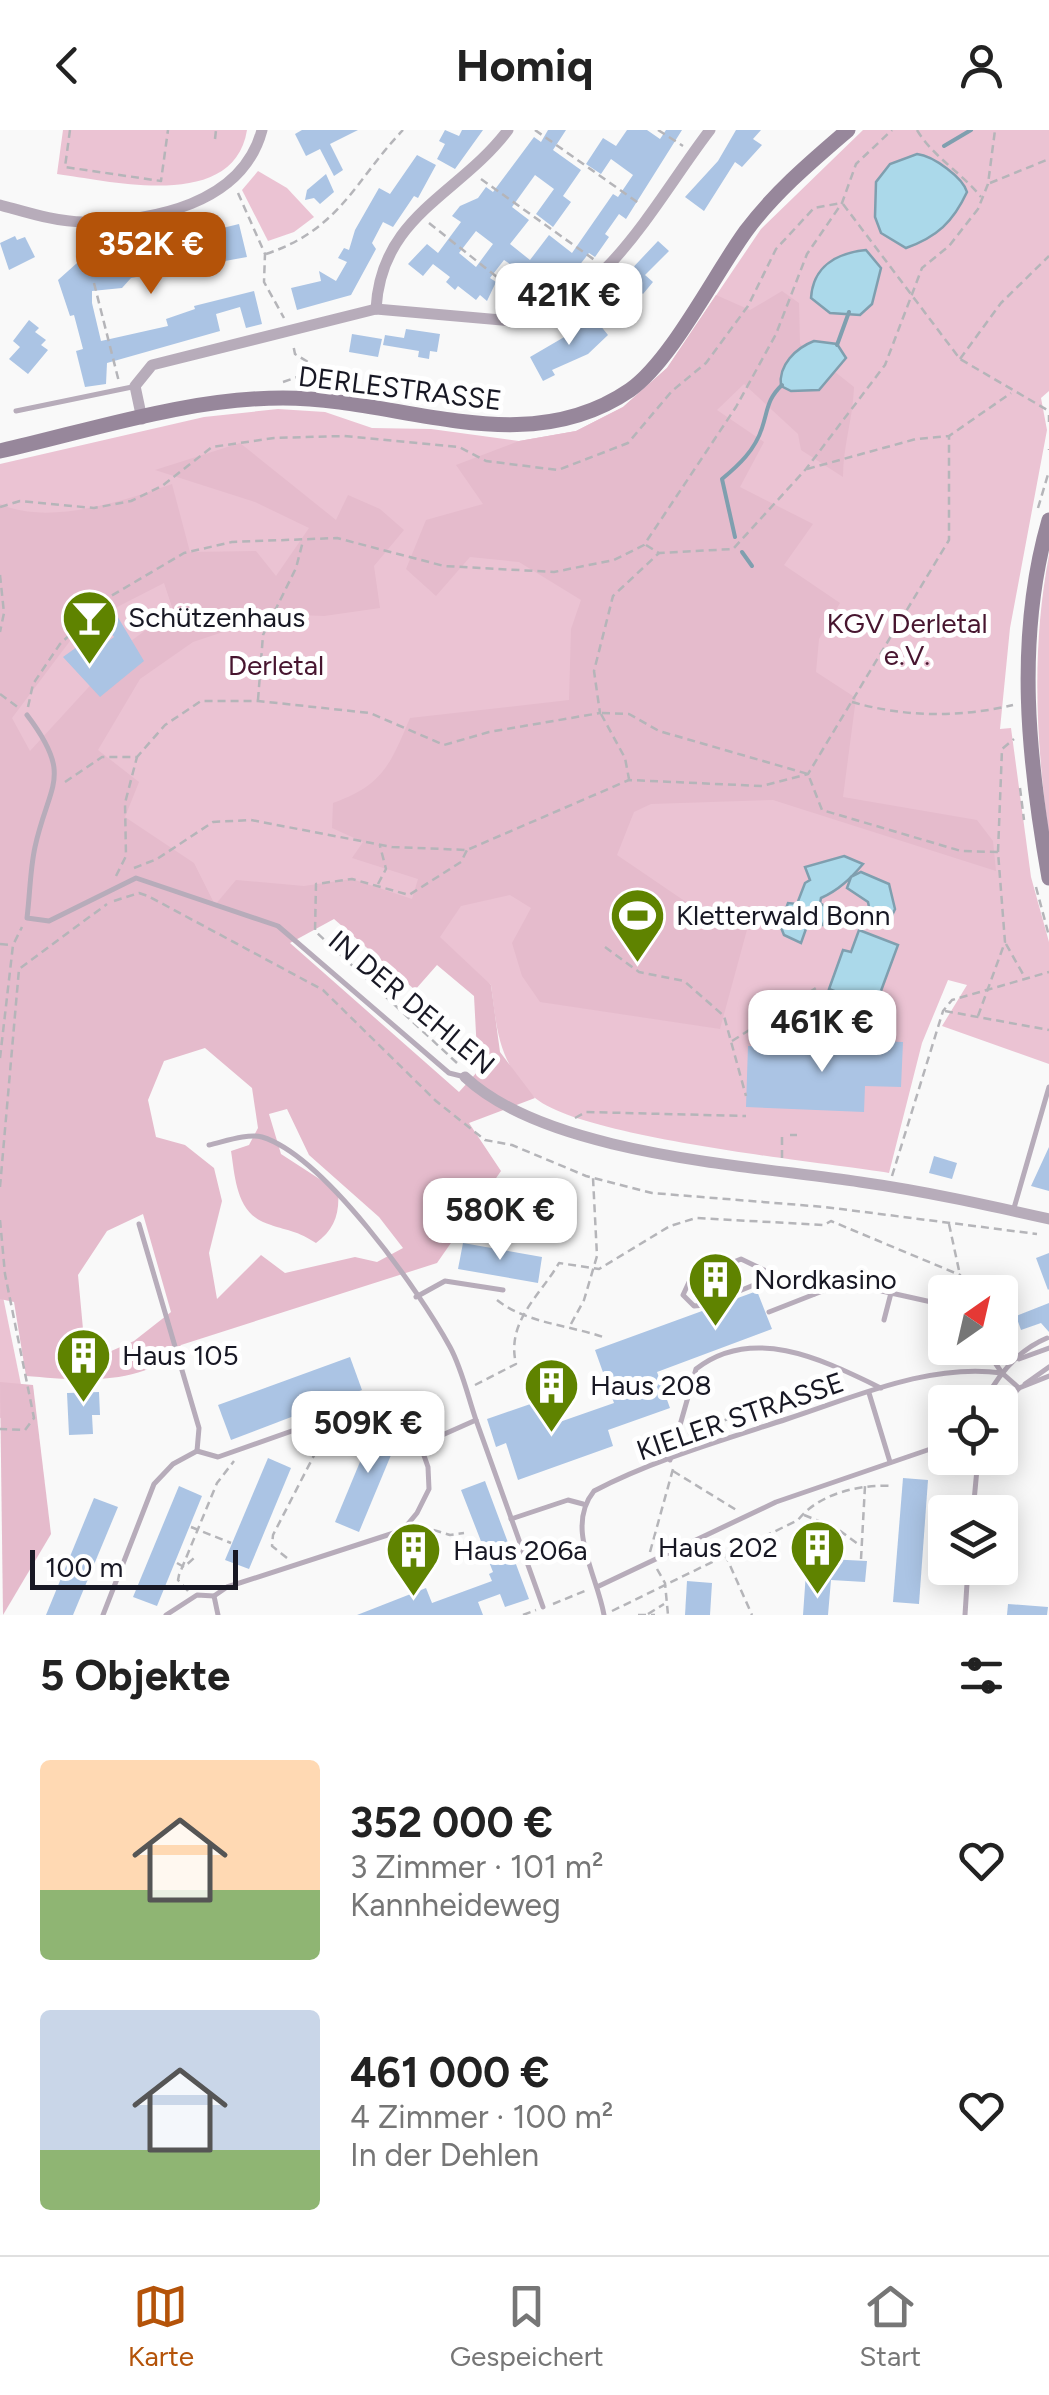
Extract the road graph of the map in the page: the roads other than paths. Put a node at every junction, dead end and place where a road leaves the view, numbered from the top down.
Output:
1 (262, 130) edge
2 (508, 130) edge
3 (710, 130) edge
4 (848, 130) edge
5 (0, 205) edge
6 (376, 309) junction
7 (136, 386) junction
8 (16, 411) dead end
9 (142, 419) junction
10 (0, 450) edge
11 (1049, 520) edge
12 (27, 715) road end
13 (1049, 878) edge
14 (465, 1077) joint
15 (1049, 1087) edge
16 (209, 1145) dead end
17 (1013, 1211) junction
18 (1049, 1219) edge
19 (139, 1224) dead end
20 (776, 1276) junction
21 (503, 1290) dead end
22 (814, 1294) junction
23 (891, 1294) junction
24 (416, 1297) junction
25 (928, 1301) edge
26 (768, 1312) dead end
27 (884, 1320) dead end
28 (1047, 1338) edge
29 (1049, 1348) edge
30 (1018, 1357) edge
31 (1018, 1360) edge
32 (997, 1365) edge
33 (1009, 1365) edge
34 (1049, 1367) edge
35 (1002, 1373) junction
36 (1049, 1376) edge
37 (995, 1385) edge
38 (1022, 1386) junction
39 (881, 1388) junction
40 (1018, 1390) edge
41 (869, 1393) junction
42 (476, 1420) junction
43 (422, 1444) junction
44 (928, 1450) edge
45 (197, 1451) junction
46 (670, 1460) junction
47 (890, 1462) junction
48 (584, 1504) junction
49 (511, 1519) junction
50 (967, 1585) edge
51 (599, 1586) junction
52 (214, 1596) junction
53 (543, 1607) road end
54 (103, 1615) edge
55 (166, 1615) edge
56 (218, 1615) edge
57 (604, 1615) edge
58 (964, 1615) edge

1 - 5 street
2 - 6 street
3 - 6 street
4 - 9 street, DERLESTRASSE
6 - 7 street
7 - 8 lane
7 - 9 street
9 - 10 street, DERLESTRASSE
11 - 13 street
12 - 14 lane, IN DER DEHLEN
14 - 17 street, IN DER DEHLEN
15 - 17 lane
16 - 24 lane
17 - 18 street, IN DER DEHLEN
19 - 45 lane
20 - 20 lane
20 - 22 lane
21 - 24 lane
22 - 23 lane
22 - 26 lane
23 - 25 lane
23 - 27 lane
24 - 42 lane
28 - 30 lane
29 - 31 lane
32 - 35 lane
33 - 35 lane
34 - 38 lane
35 - 37 lane
35 - 38 lane
35 - 39 lane, KIELER STRASSE
36 - 38 lane
38 - 40 lane
39 - 41 lane, KIELER STRASSE
39 - 46 lane
41 - 46 lane, KIELER STRASSE
41 - 47 lane
42 - 43 lane
42 - 49 lane
43 - 45 lane
43 - 52 lane
44 - 47 lane
45 - 54 lane
46 - 48 lane, KIELER STRASSE
47 - 51 lane
48 - 49 lane
48 - 51 lane
49 - 53 lane
50 - 58 lane
51 - 57 lane
52 - 55 lane
52 - 56 lane

